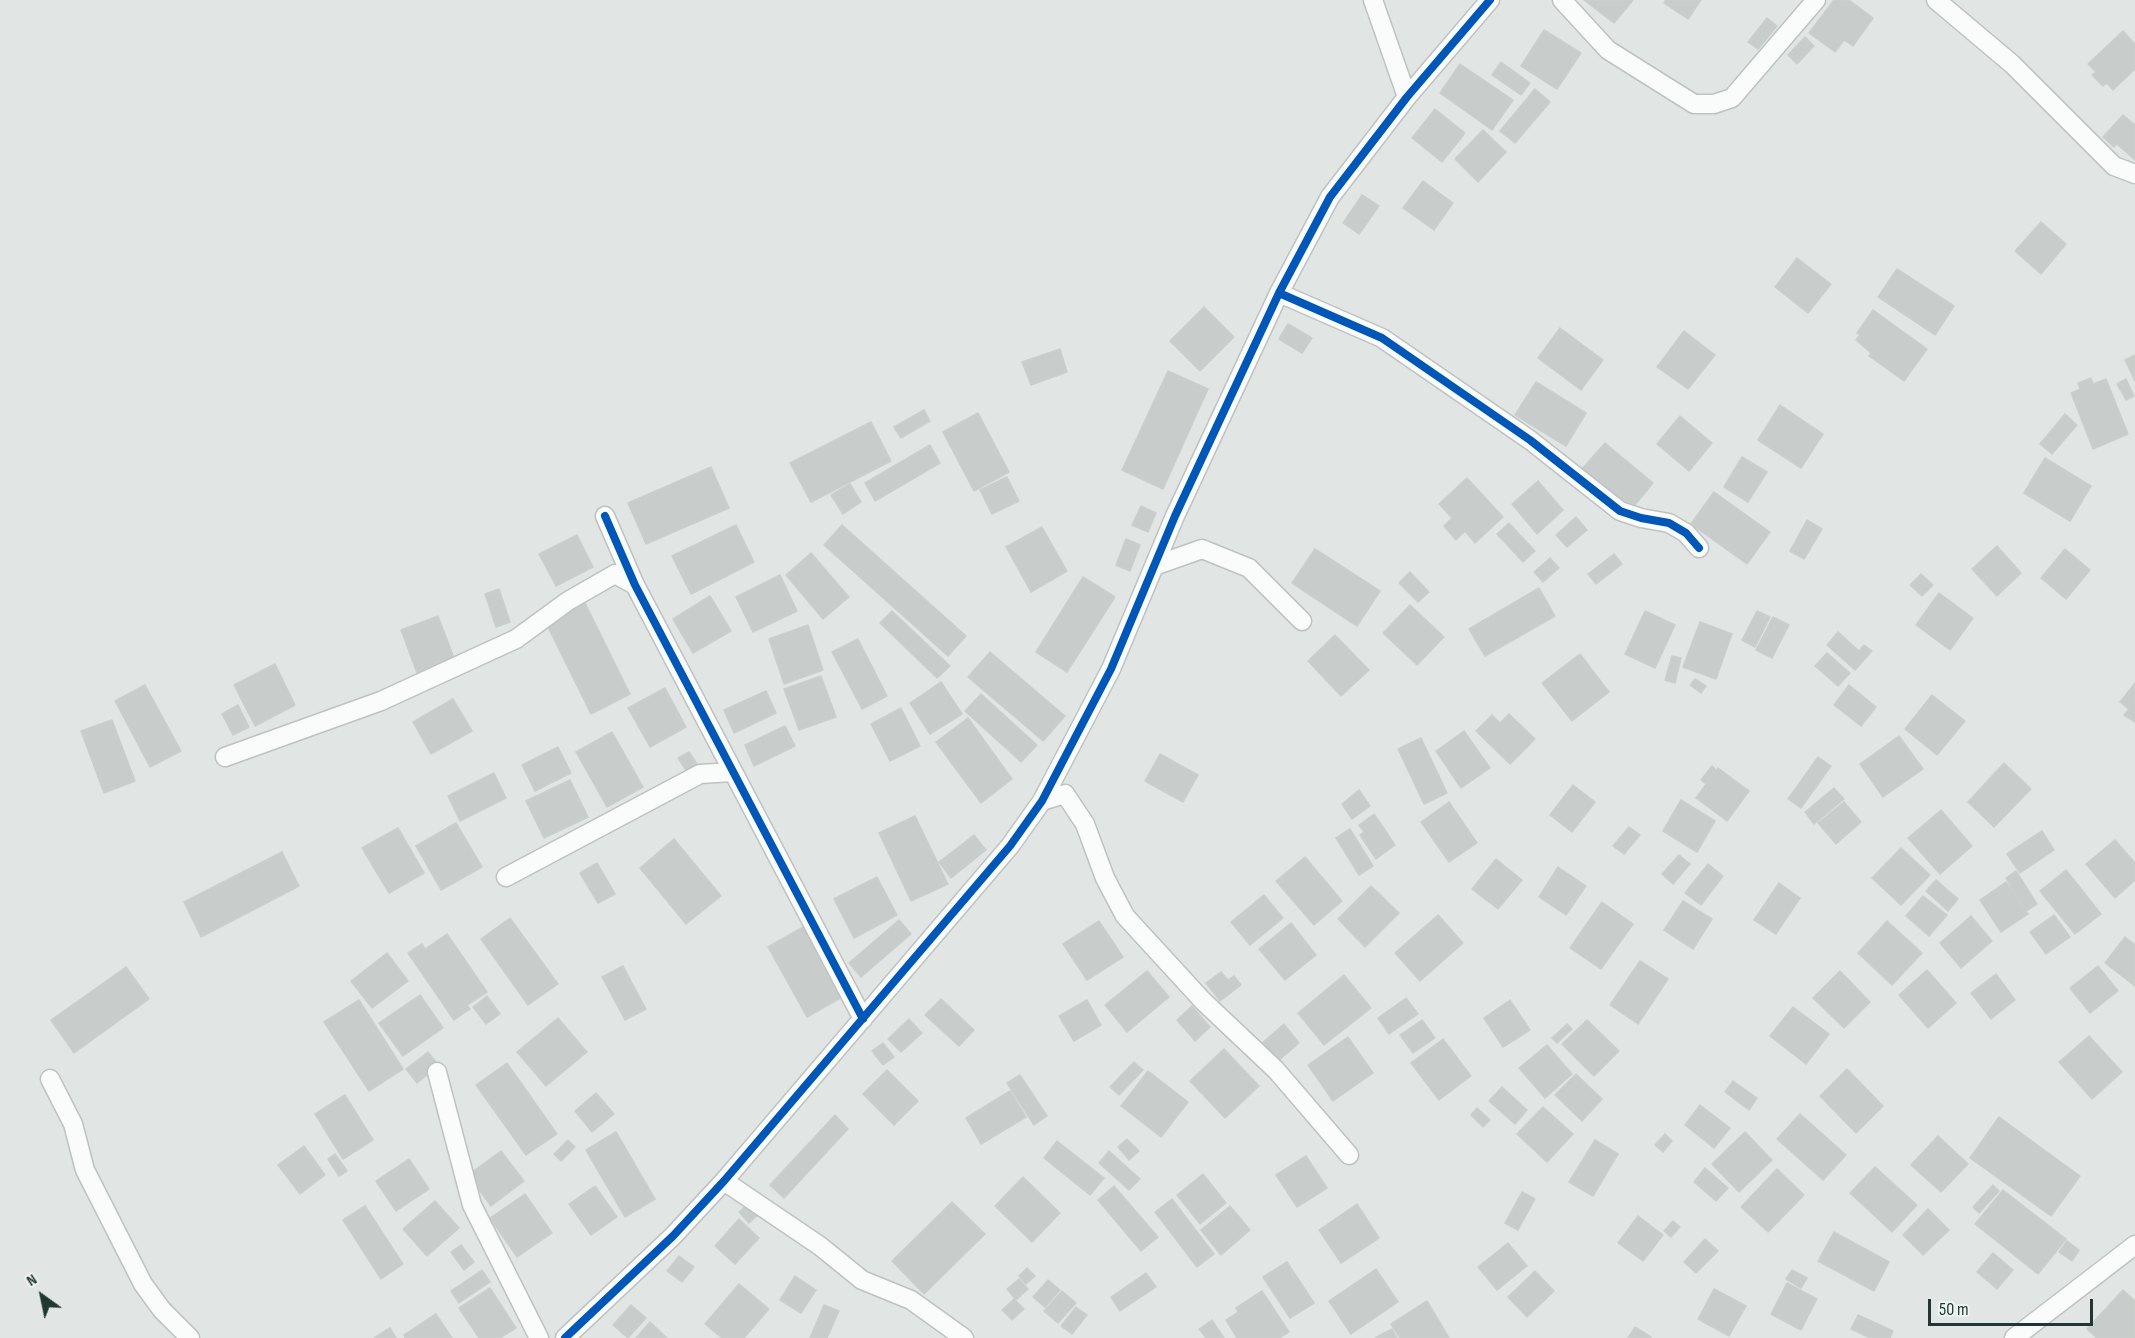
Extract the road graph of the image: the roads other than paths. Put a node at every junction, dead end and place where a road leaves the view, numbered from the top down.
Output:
1 (1374, 0) edge
2 (1490, 0) edge
3 (1562, 0) edge
4 (1816, 0) edge
5 (1936, 0) edge
6 (1407, 97) junction
7 (2135, 174) edge
8 (1279, 293) junction
9 (605, 516) dead end
10 (1699, 548) dead end
11 (1154, 566) junction
12 (635, 585) junction
13 (1302, 621) dead end
14 (225, 757) dead end
15 (732, 772) junction
16 (1042, 801) junction
17 (506, 877) dead end
18 (863, 1019) junction
19 (437, 1072) dead end
20 (50, 1079) dead end
21 (1349, 1155) dead end
22 (724, 1182) junction
23 (2135, 1245) edge
24 (190, 1338) edge
25 (539, 1338) edge
26 (564, 1338) edge
27 (964, 1338) edge
28 (2014, 1338) edge

1 - 6 street
2 - 6 street
3 - 4 street
5 - 7 street
6 - 8 street
8 - 10 street
8 - 11 street
9 - 12 street
11 - 13 street
11 - 16 street
12 - 14 street
12 - 15 street
15 - 17 street
15 - 18 street
16 - 18 street
16 - 21 street
18 - 22 street
19 - 25 street
20 - 24 street
22 - 26 street
22 - 27 street
23 - 28 street

